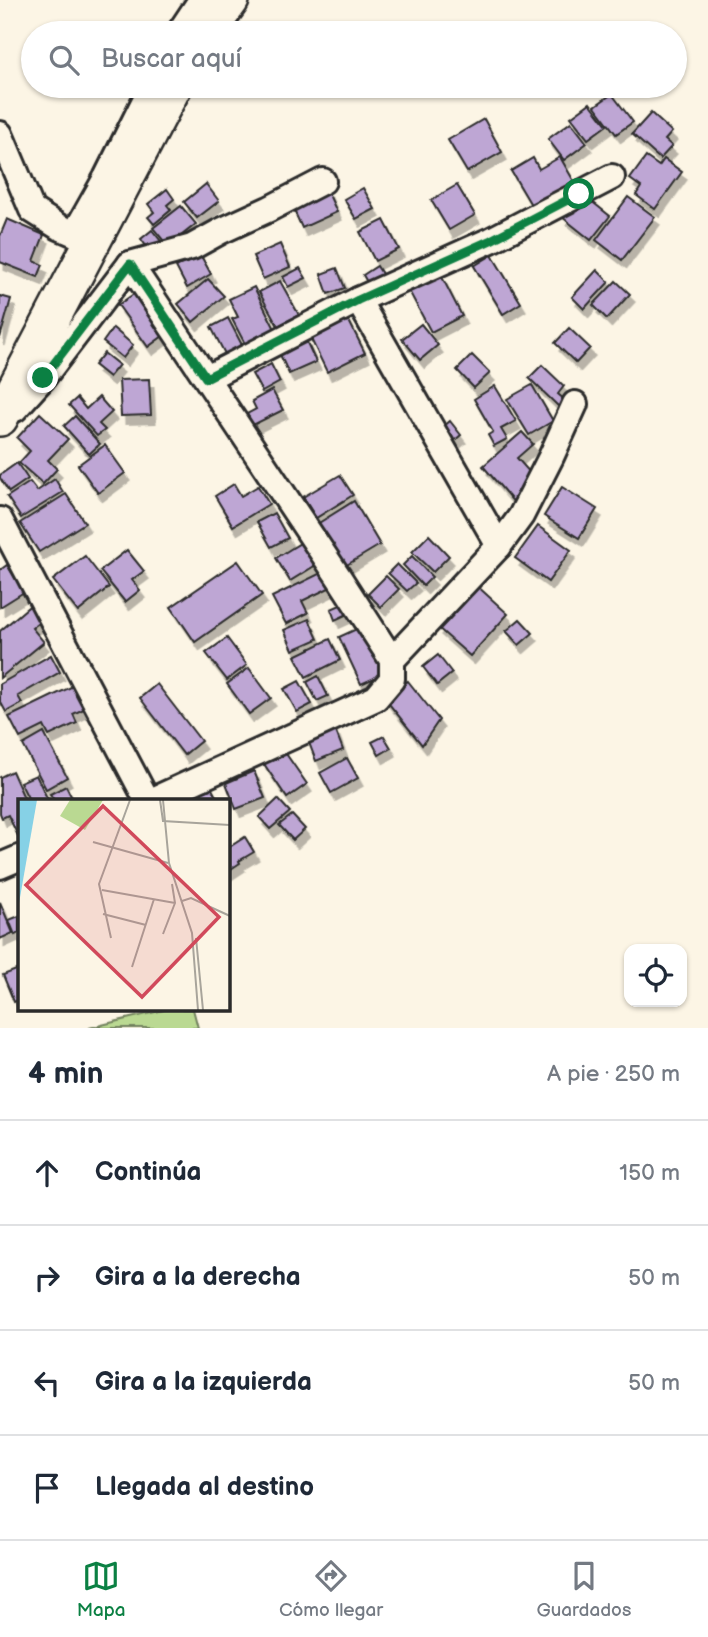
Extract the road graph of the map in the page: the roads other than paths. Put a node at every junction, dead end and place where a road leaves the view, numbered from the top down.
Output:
1 (201, 0) edge
2 (231, 0) edge
3 (187, 21) edge
4 (215, 21) edge
5 (147, 98) edge
6 (167, 98) edge
7 (0, 134) edge
8 (612, 177) dead end
9 (323, 181) dead end
10 (84, 237) junction
11 (130, 264) junction
12 (358, 300) junction
13 (206, 378) junction
14 (575, 404) dead end
15 (0, 418) edge
16 (0, 425) edge
17 (0, 520) edge
18 (499, 546) junction
19 (392, 660) junction
20 (146, 799) edge
21 (155, 799) edge
22 (18, 858) edge
23 (0, 866) edge

1 - 3 street
2 - 4 highway
5 - 10 street
6 - 10 highway
7 - 10 street
8 - 12 street
9 - 11 street
10 - 15 highway
11 - 13 street
11 - 16 street
12 - 13 street
12 - 18 street
13 - 19 street
14 - 18 street
17 - 20 street
18 - 19 street
19 - 21 street
22 - 23 street

